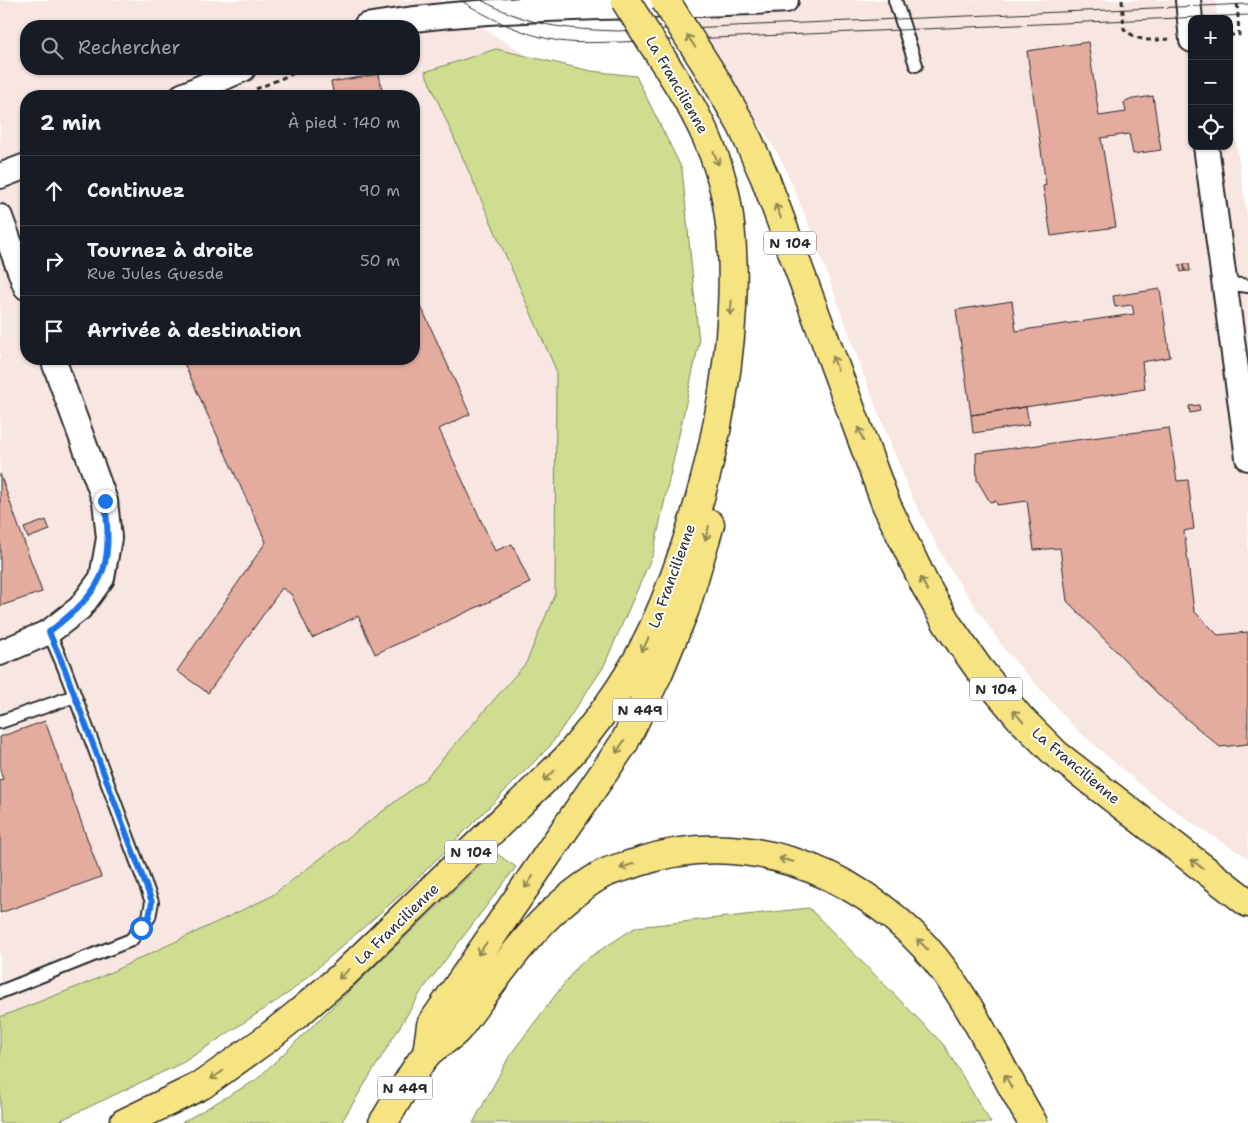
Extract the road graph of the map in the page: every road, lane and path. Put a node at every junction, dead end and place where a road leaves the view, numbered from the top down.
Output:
1 (625, 0) edge
2 (665, 0) edge
3 (786, 0) edge
4 (895, 0) edge
5 (1122, 0) edge
6 (1188, 0) edge
7 (1237, 0) edge
8 (420, 20) edge
9 (1233, 35) edge
10 (1182, 39) edge
11 (916, 65) dead end
12 (229, 75) edge
13 (290, 75) edge
14 (196, 90) edge
15 (254, 90) edge
16 (1207, 150) edge
17 (20, 168) edge
18 (0, 176) edge
19 (2, 229) edge
20 (20, 272) edge
21 (1224, 283) junction
22 (1248, 286) edge
23 (55, 365) edge
24 (1248, 458) edge
25 (704, 485) junction
26 (49, 632) junction
27 (0, 653) edge
28 (75, 696) junction
29 (0, 722) edge
30 (1244, 898) edge
31 (0, 992) edge
32 (427, 1053) junction
33 (124, 1123) edge
34 (383, 1123) edge
35 (1033, 1123) edge

1 -> 25 highway, La Francilienne / N 104, bridge
30 -> 2 highway, La Francilienne / N 104, bridge
3 - 8 street
4 - 11 lane
5 - 10 path
6 - 10 street
7 - 9 path
12 - 14 street
13 - 15 path
16 - 21 street
17 - 18 street
19 - 20 street
21 - 22 lane
21 - 24 street
23 - 26 street
25 -> 32 highway, N 449
25 -> 33 highway, La Francilienne / N 104
26 - 27 street
26 - 28 lane
28 - 29 lane
28 - 31 lane
32 - 34 highway, N 449
35 -> 32 highway

